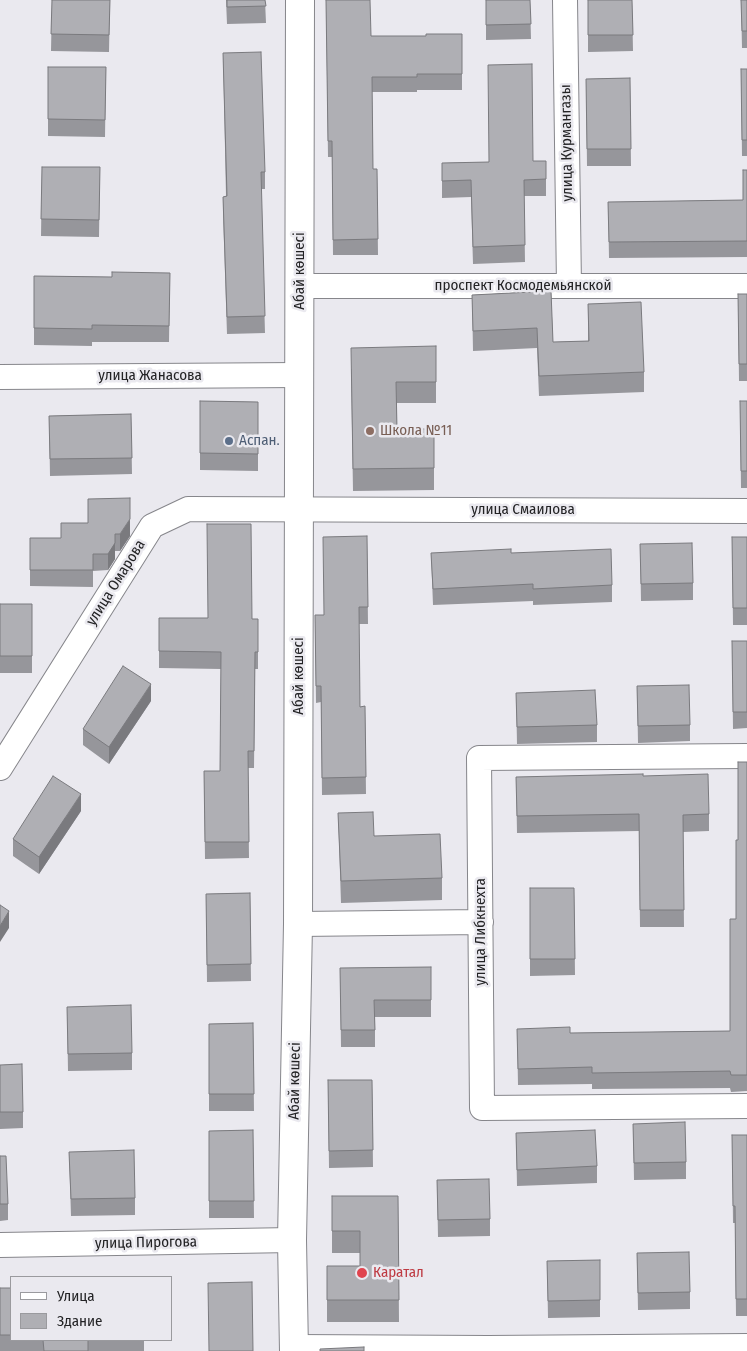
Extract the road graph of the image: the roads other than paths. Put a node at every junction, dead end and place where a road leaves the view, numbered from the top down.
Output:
1 (300, 0) edge
2 (565, 0) edge
3 (300, 286) junction
4 (569, 286) junction
5 (747, 286) edge
6 (300, 375) junction
7 (0, 377) edge
8 (299, 509) junction
9 (747, 511) edge
10 (747, 756) edge
11 (0, 768) edge
12 (481, 922) junction
13 (298, 924) junction
14 (747, 1106) edge
15 (292, 1240) junction
16 (0, 1245) edge
17 (747, 1346) edge
18 (294, 1349) edge
19 (488, 1350) edge

1 - 3 main road, Абай көшесі
2 - 4 street, улица Курмангазы
3 - 4 street, проспект Космодемьянской
3 - 6 main road, Абай көшесі
4 - 5 street, проспект Космодемьянской
6 - 7 street, улица Жанасова
6 - 8 main road, Абай көшесі
8 - 9 street, улица Смаилова
8 - 11 street, улица Омарова
8 - 13 main road, Абай көшесі
10 - 12 street, улица Либкнехта
12 - 13 street
12 - 14 street, улица Либкнехта
13 - 15 main road, Абай көшесі
15 - 16 street, улица Пирогова
15 - 18 main road, Абай көшесі
17 - 19 street
18 - 19 street

